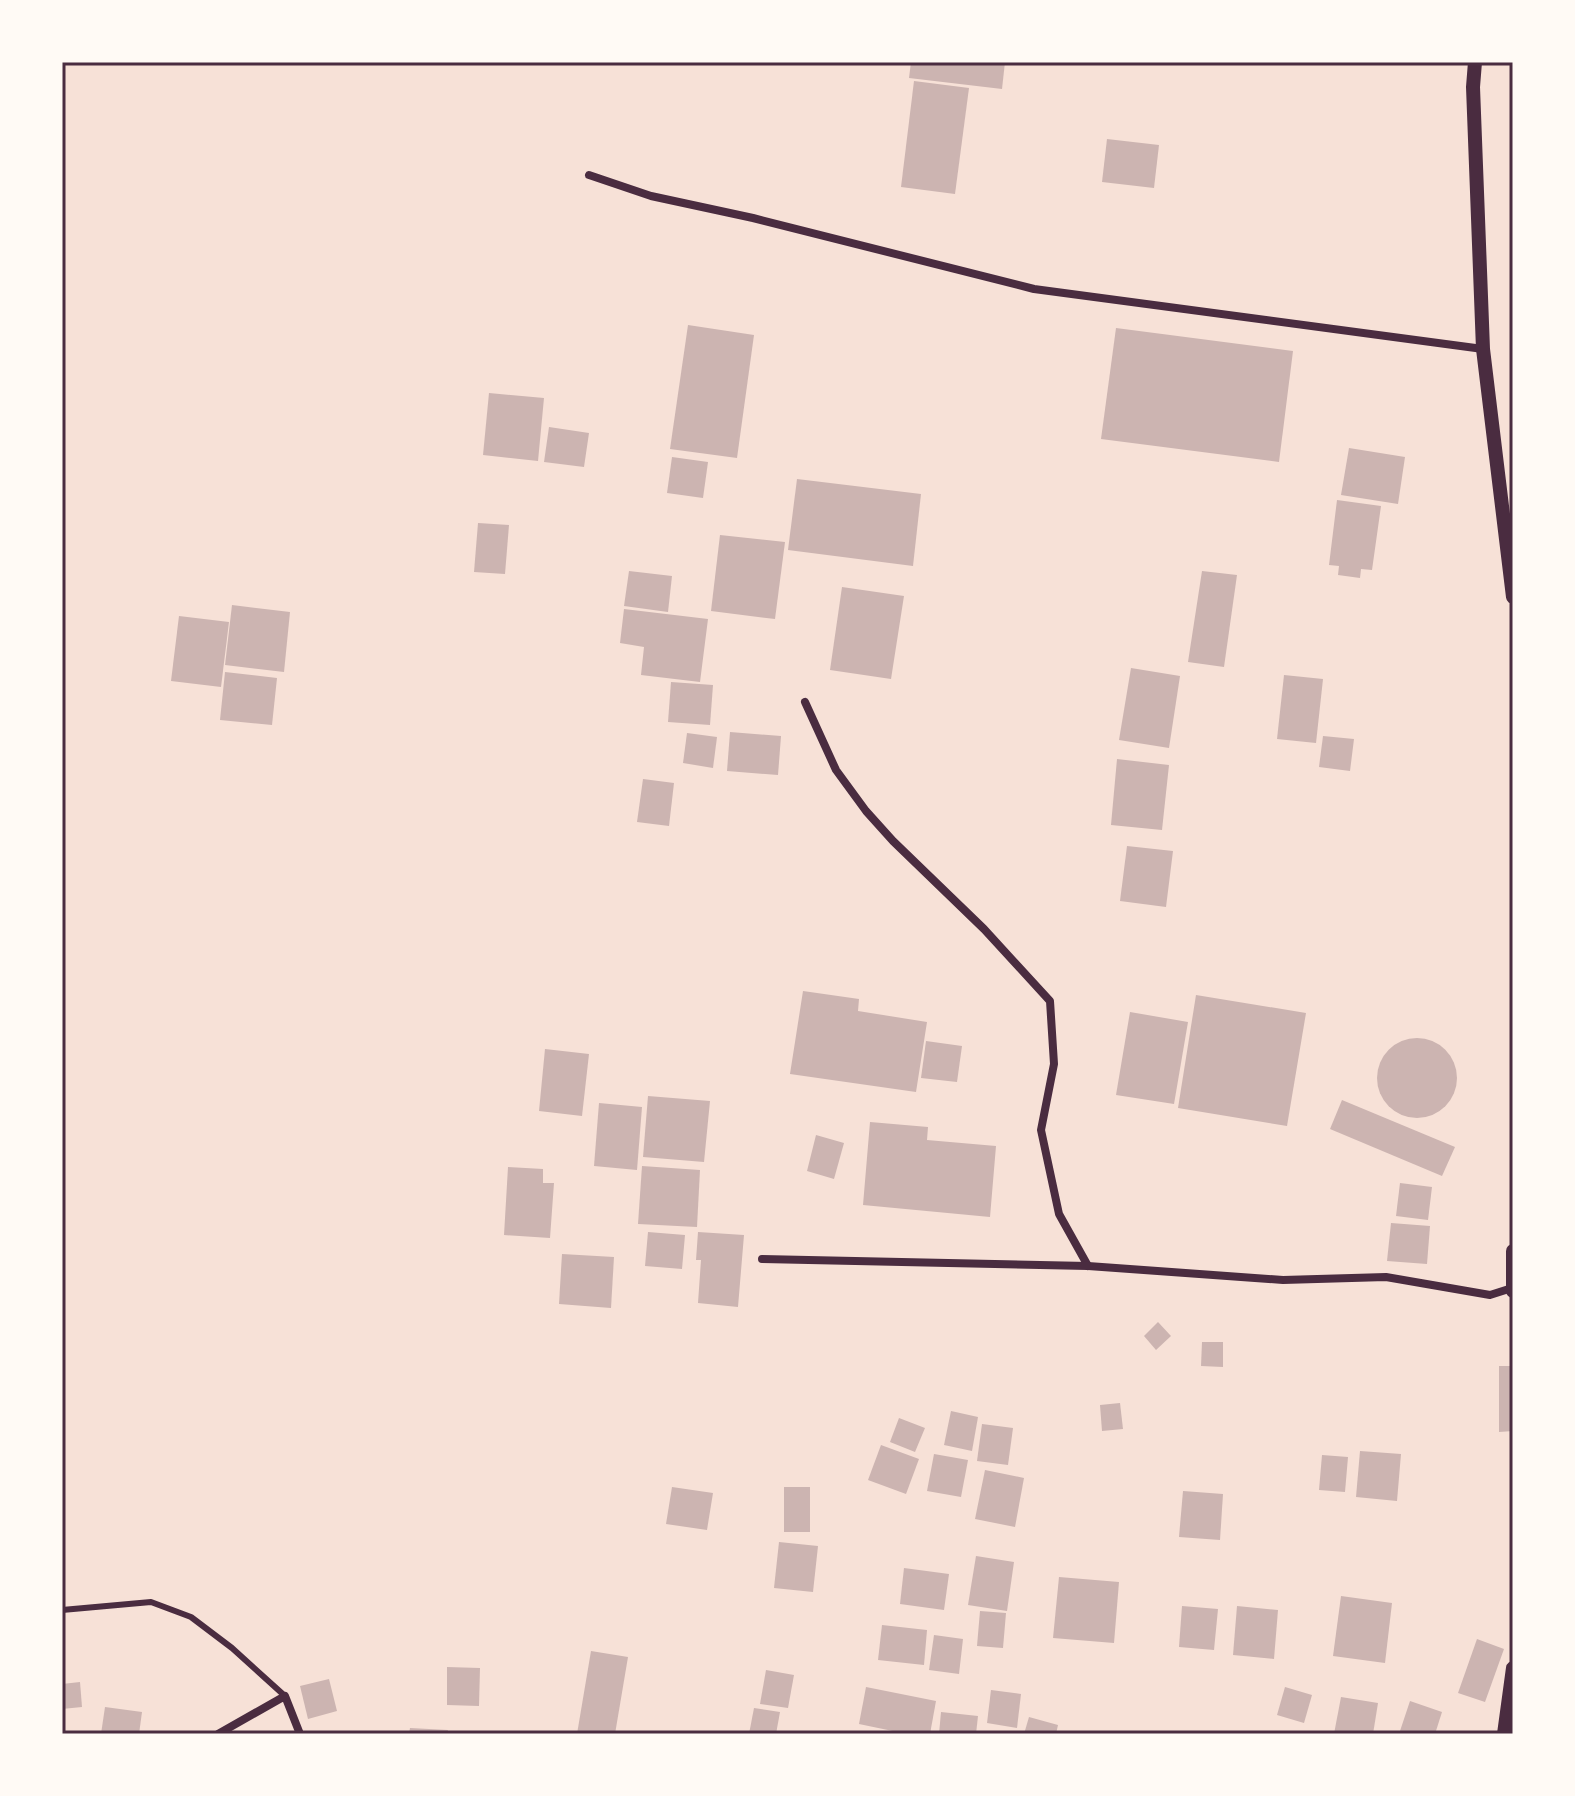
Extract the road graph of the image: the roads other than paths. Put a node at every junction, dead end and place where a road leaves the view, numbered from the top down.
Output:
1 (1475, 62) edge
2 (589, 175) dead end
3 (1483, 349) junction
4 (1513, 597) edge
5 (805, 702) dead end
6 (1513, 1251) edge
7 (762, 1259) dead end
8 (1088, 1266) junction
9 (1512, 1290) edge
10 (62, 1610) edge
11 (1513, 1668) edge
12 (285, 1696) junction
13 (218, 1734) edge
14 (300, 1734) edge
15 (1504, 1734) edge

1 - 3 street
2 - 3 street
3 - 4 street
5 - 8 street
6 - 9 street
7 - 8 street
8 - 9 street
10 - 12 lane
11 - 15 street
12 - 13 street
12 - 14 street

